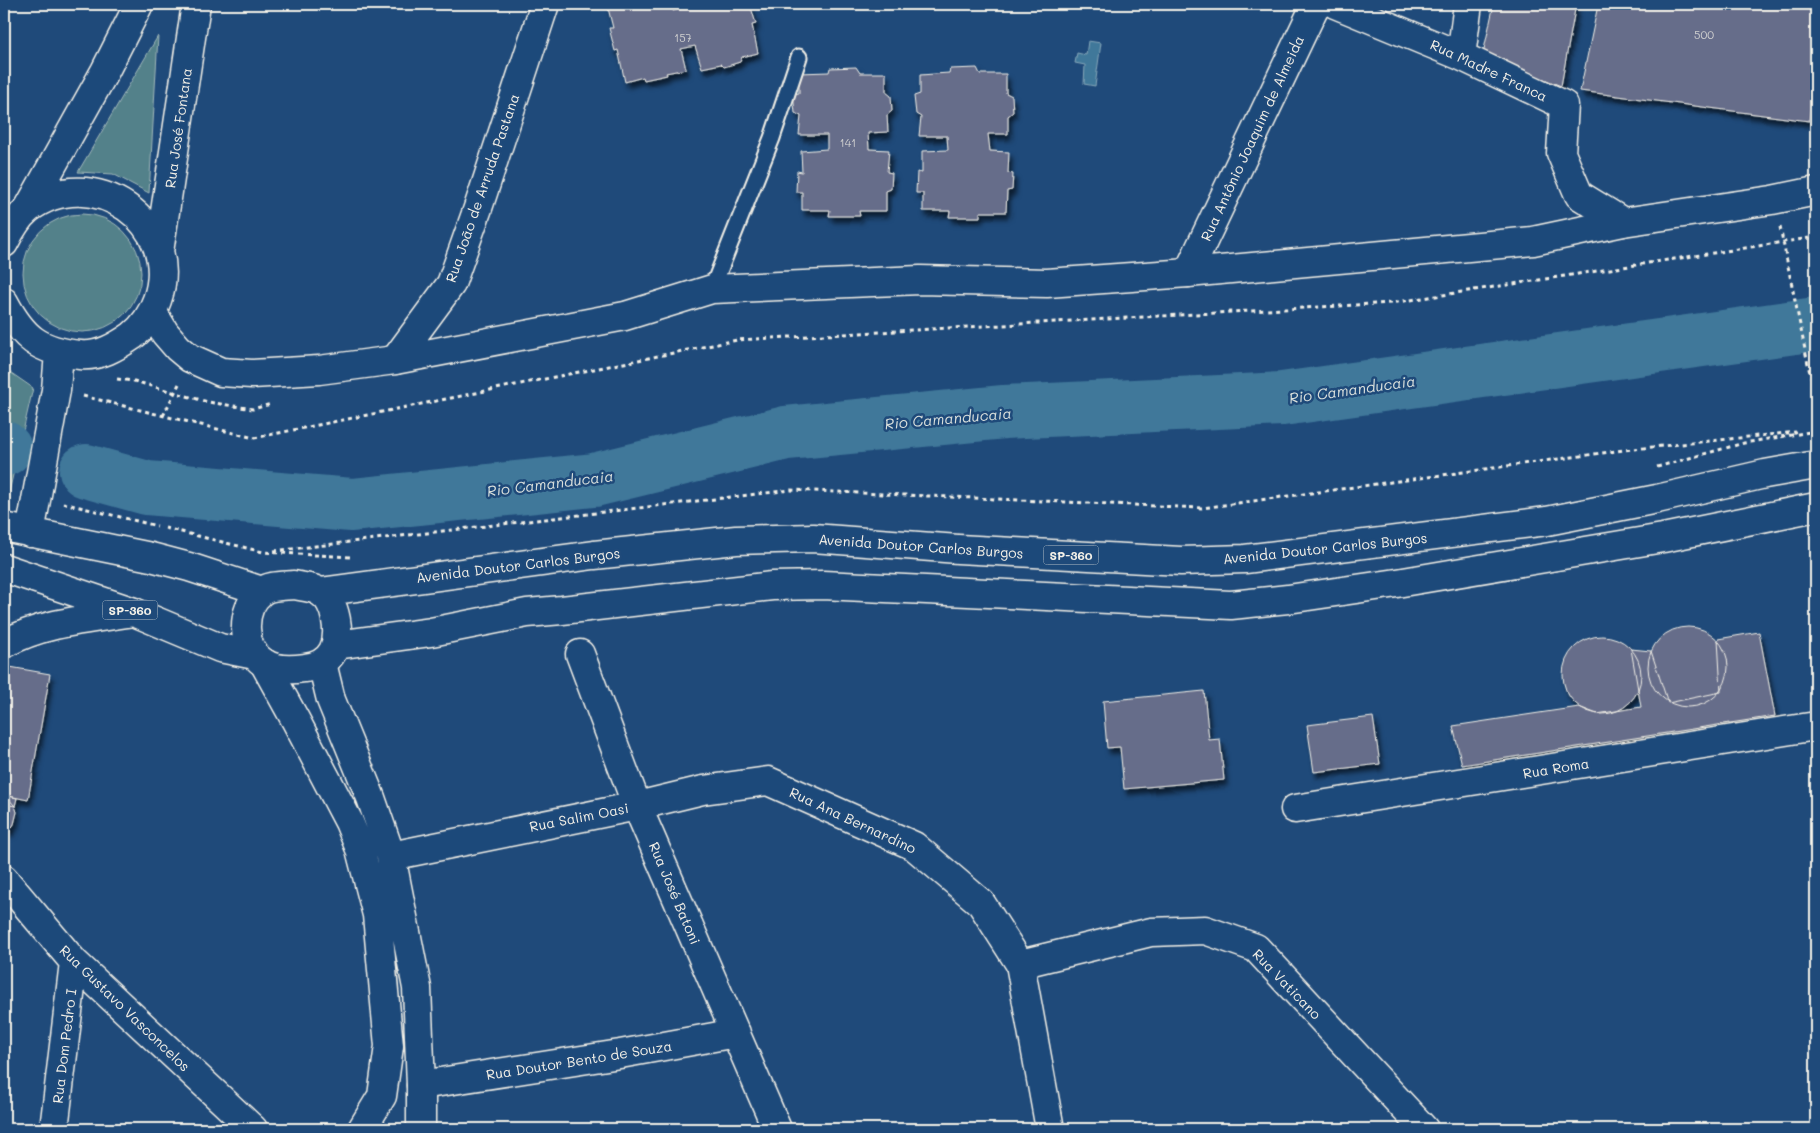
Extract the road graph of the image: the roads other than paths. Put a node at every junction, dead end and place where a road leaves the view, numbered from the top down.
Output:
1 (139, 4) edge
2 (196, 4) edge
3 (545, 4) edge
4 (1316, 4) edge
5 (1335, 4) edge
6 (1468, 4) edge
7 (799, 56) dead end
8 (1461, 56) junction
9 (1816, 192) edge
10 (27, 209) junction
11 (1623, 222) junction
12 (4, 243) edge
13 (159, 252) junction
14 (1188, 273) junction
15 (712, 289) junction
16 (153, 312) junction
17 (7, 315) edge
18 (59, 353) junction
19 (395, 360) junction
20 (1816, 465) edge
21 (1816, 507) edge
22 (32, 523) junction
23 (4, 527) edge
24 (4, 568) edge
25 (262, 591) junction
26 (320, 592) junction
27 (134, 612) junction
28 (4, 644) edge
29 (329, 654) junction
30 (580, 654) dead end
31 (259, 659) junction
32 (1816, 726) edge
33 (768, 781) joint
34 (637, 806) junction
35 (1295, 809) dead end
36 (391, 856) junction
37 (4, 879) edge
38 (74, 962) junction
39 (1020, 964) junction
40 (736, 1033) junction
41 (421, 1085) junction
42 (54, 1129) edge
43 (253, 1129) edge
44 (362, 1129) edge
45 (368, 1129) edge
46 (385, 1129) edge
47 (421, 1129) edge
48 (777, 1129) edge
49 (1050, 1129) edge
50 (1424, 1129) edge

1 - 10 street
2 - 13 street, Rua José Fontana
3 - 19 street, Rua João de Arruda Pastana
4 - 14 street, Rua Antônio Joaquim de Almeida
5 - 8 street, Rua Madre Franca
6 - 8 street
7 - 15 lane
8 - 11 street, Rua Madre Franca
9 - 11 street
10 - 12 street
10 - 13 street
11 - 14 street
13 - 16 street
14 - 15 street
15 - 19 street
16 - 18 street
16 - 19 street
17 - 18 street
18 - 22 street
20 - 26 street, Avenida Doutor Carlos Burgos / SP-360
21 - 29 street, SP-360
22 - 23 street
22 - 25 street
24 - 27 street, SP-360
25 - 26 street, SP-360
25 - 31 street
26 - 29 street
27 - 28 street
27 - 31 street, SP-360
29 - 31 street, SP-360
29 - 36 street
30 - 34 street, Rua José Batoni
31 - 44 street
32 - 35 street, Rua Roma
33 - 34 street, Rua Salim Oasi
33 - 39 street, Rua Ana Bernardino
34 - 36 street, Rua Salim Oasi
34 - 40 street, Rua José Batoni
36 - 41 street
37 - 38 street, Rua Gustavo Vasconcelos
38 - 42 street, Rua Dom Pedro I
38 - 43 street, Rua Gustavo Vasconcelos
39 - 49 street, Rua Ana Bernardino
39 - 50 street, Rua Vaticano
40 - 41 street, Rua Doutor Bento de Souza
40 - 48 street, Rua José Batoni
41 - 47 street
45 - 46 street

